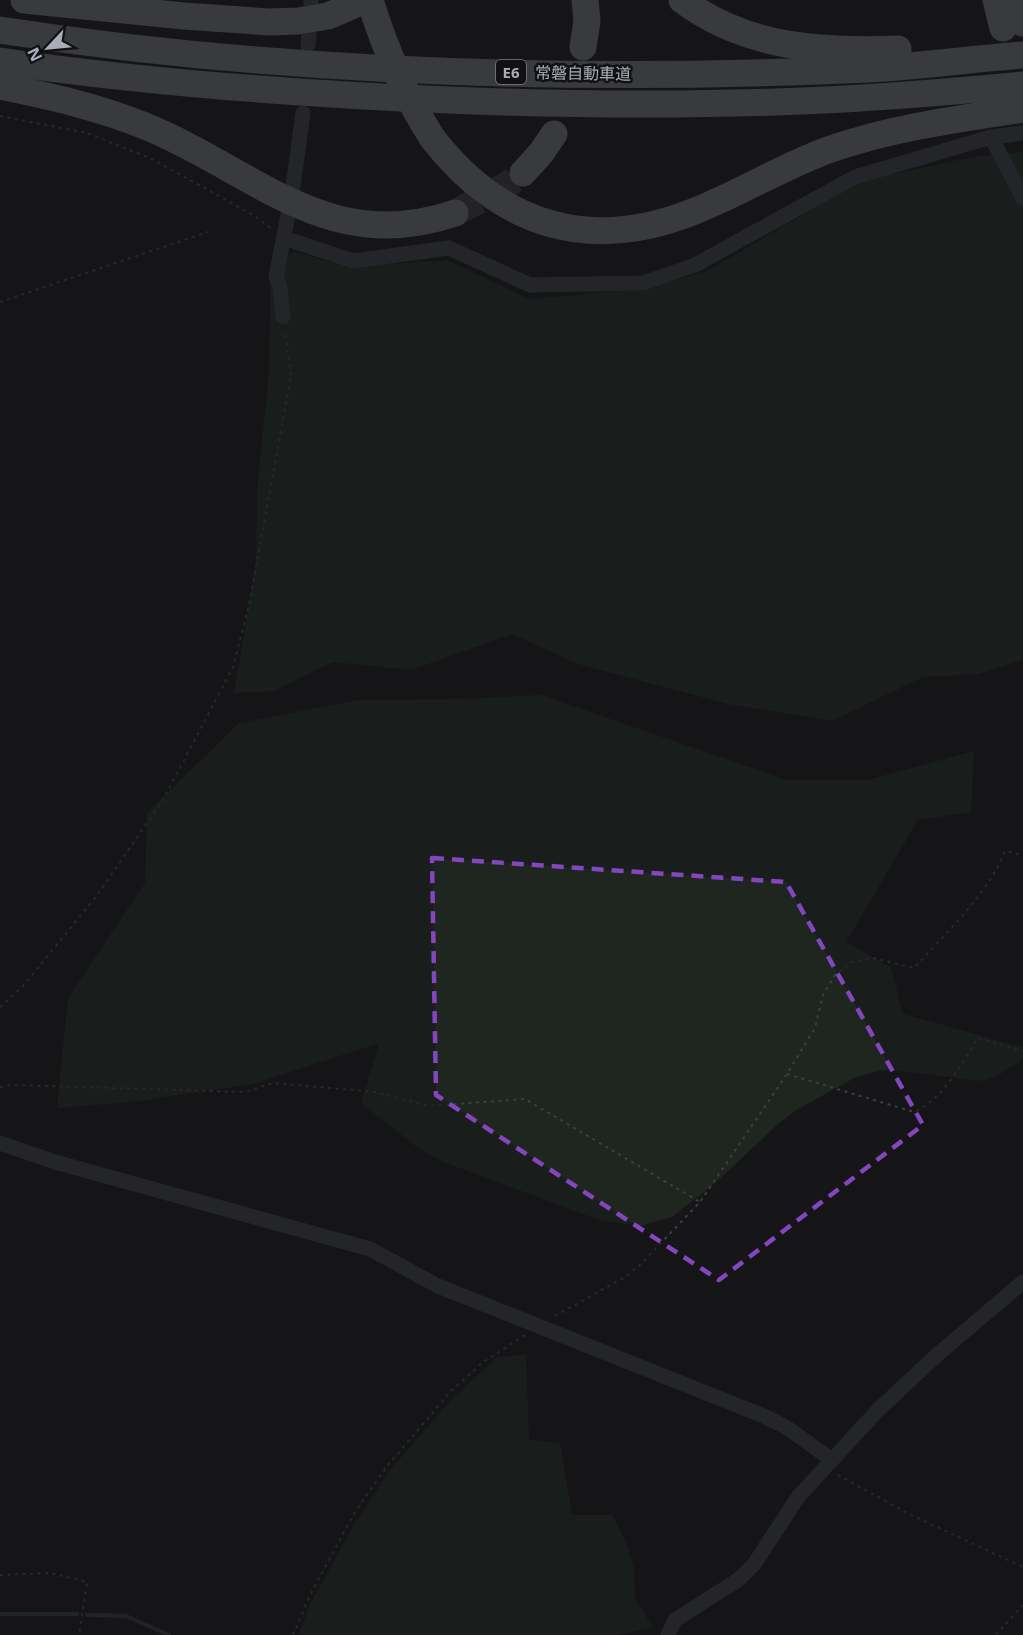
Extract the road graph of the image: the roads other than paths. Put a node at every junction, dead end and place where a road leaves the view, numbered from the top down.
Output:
1 (24, 0) edge
2 (178, 0) edge
3 (367, 0) edge
4 (585, 0) edge
5 (682, 0) edge
6 (996, 0) edge
7 (1016, 0) edge
8 (114, 9) junction
9 (0, 30) edge
10 (1016, 31) edge
11 (583, 47) dead end
12 (1023, 55) edge
13 (0, 61) edge
14 (0, 86) edge
15 (1023, 86) edge
16 (1023, 110) edge
17 (303, 113) dead end
18 (1023, 133) edge
19 (554, 134) dead end
20 (992, 137) junction
21 (523, 173) tunnel mouth
22 (292, 194) dead end
23 (1023, 198) edge
24 (455, 213) tunnel mouth
25 (288, 215) dead end
26 (284, 238) junction
27 (283, 317) road end
28 (0, 1143) edge
29 (1023, 1282) edge
30 (828, 1464) junction
31 (668, 1635) edge

1 - 8 highway
2 - 8 highway
3 - 8 highway
3 - 16 highway, bridge
4 - 11 highway
5 - 10 highway
6 - 10 highway
7 - 10 highway
9 - 12 highway, 常磐自動車道 / E6
13 - 15 highway, 常磐自動車道 / E6
14 - 24 highway
17 - 22 street
18 - 20 street
19 - 21 highway
20 - 23 street
20 - 26 street
25 - 26 street
26 - 27 street
28 - 30 street
29 - 30 street
30 - 31 street

